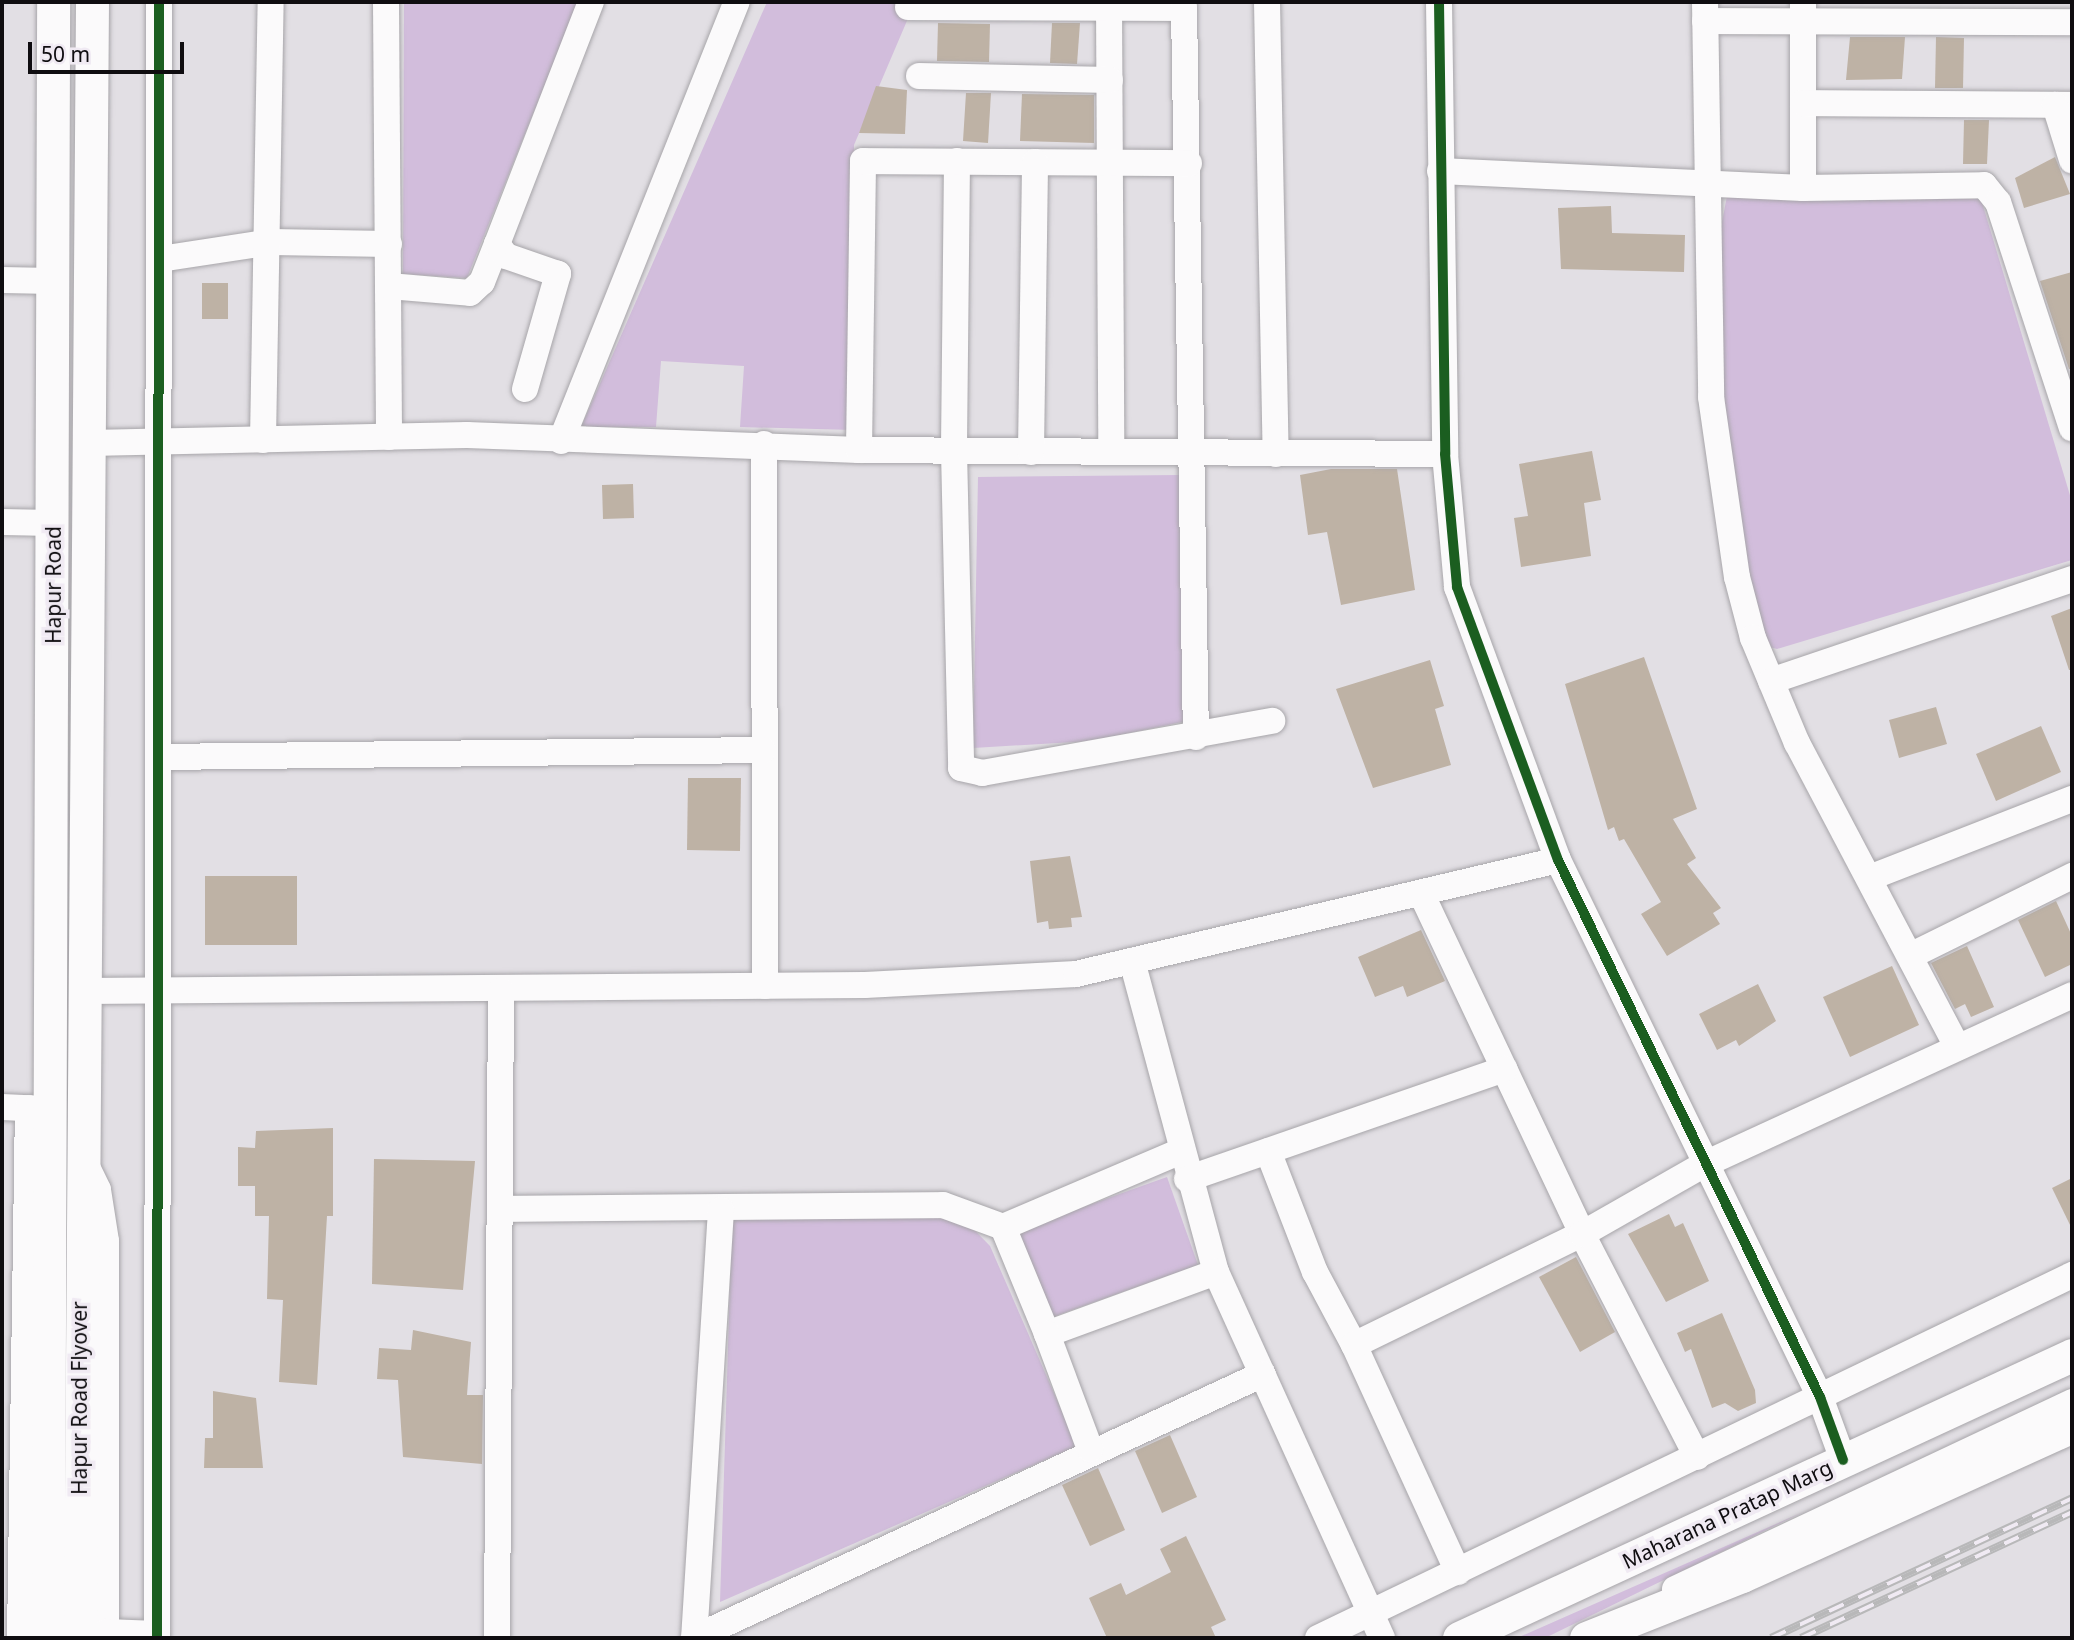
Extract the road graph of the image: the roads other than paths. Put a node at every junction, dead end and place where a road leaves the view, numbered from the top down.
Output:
1 (52, 2) edge
2 (92, 2) edge
3 (159, 2) edge
4 (271, 2) edge
5 (386, 2) edge
6 (591, 2) edge
7 (737, 2) edge
8 (1267, 2) edge
9 (1439, 2) edge
10 (1054, 3) edge
11 (1109, 3) edge
12 (908, 7) dead end
13 (1705, 11) edge
14 (1803, 12) edge
15 (2072, 22) edge
16 (919, 76) dead end
17 (1110, 80) junction
18 (1803, 103) junction
19 (2064, 105) edge
20 (2072, 160) edge
21 (957, 161) junction
22 (1035, 162) junction
23 (1112, 162) junction
24 (1189, 163) junction
25 (1440, 170) junction
26 (1703, 183) junction
27 (1803, 188) junction
28 (271, 242) junction
29 (389, 244) junction
30 (497, 244) junction
31 (160, 259) junction
32 (2, 280) edge
33 (53, 281) junction
34 (389, 286) junction
35 (525, 389) dead end
36 (2072, 428) edge
37 (389, 437) junction
38 (263, 440) junction
39 (561, 441) junction
40 (158, 442) junction
41 (89, 443) junction
42 (764, 444) junction
43 (859, 450) junction
44 (954, 451) junction
45 (1031, 452) junction
46 (1111, 452) junction
47 (1195, 453) junction
48 (1276, 454) junction
49 (1445, 454) junction
50 (2, 522) edge
51 (53, 523) junction
52 (2072, 579) edge
53 (1771, 681) junction
54 (1272, 722) dead end
55 (1196, 737) junction
56 (764, 750) junction
57 (158, 757) junction
58 (2072, 799) edge
59 (1558, 860) junction
60 (2072, 876) edge
61 (1869, 878) junction
62 (1422, 895) junction
63 (1910, 956) junction
64 (1132, 961) junction
65 (765, 986) junction
66 (158, 990) junction
67 (501, 990) junction
68 (83, 991) junction
69 (2072, 995) edge
70 (1957, 1046) junction
71 (1505, 1069) junction
72 (2, 1107) edge
73 (41, 1109) junction
74 (1268, 1151) junction
75 (1179, 1152) junction
76 (67, 1163) junction
77 (1703, 1165) junction
78 (1187, 1179) junction
79 (503, 1209) junction
80 (721, 1210) junction
81 (1003, 1227) junction
82 (1582, 1234) junction
83 (51, 1249) junction
84 (1216, 1272) junction
85 (2072, 1276) edge
86 (1047, 1334) junction
87 (1354, 1345) junction
88 (2072, 1355) edge
89 (1263, 1374) junction
90 (1820, 1397) junction
91 (2072, 1402) edge
92 (2072, 1426) edge
93 (1090, 1449) junction
94 (1696, 1457) junction
95 (1843, 1460) junction
96 (1458, 1572) junction
97 (1370, 1613) junction
98 (97, 1636) edge
99 (157, 1636) edge
100 (20, 1638) edge
101 (48, 1638) edge
102 (497, 1638) edge
103 (1318, 1638) edge
104 (1382, 1638) edge
105 (1459, 1638) edge
106 (1586, 1638) edge

1 - 33 main road, Hapur Road
2 - 41 main road, Hapur Road
3 - 31 street
4 - 28 street
5 - 29 street
6 - 30 street
7 - 39 street
8 - 48 street
9 - 25 street
10 - 11 street
10 - 12 street
11 - 17 street
11 - 24 street
13 - 14 street
13 - 26 street
14 - 15 street
14 - 18 street
16 - 17 street
17 - 23 street
18 - 19 street
18 - 27 street
19 - 20 street
21 - 22 street
21 - 43 street
21 - 44 street
22 - 23 street
22 - 45 street
23 - 24 street
23 - 46 street
24 - 47 street
25 - 26 street
25 - 49 street
26 - 27 street
26 - 53 street
27 - 36 street
28 - 29 street
28 - 31 street
28 - 38 street
29 - 34 street
30 - 34 street
30 - 35 street
31 - 40 street
32 - 33 street
33 - 51 main road, Hapur Road
34 - 37 street
37 - 38 street
37 - 39 street
38 - 40 street
39 - 42 street
40 - 41 street
40 - 57 street
41 - 68 main road, Hapur Road
42 - 43 street
42 - 56 street
43 - 44 street
44 - 45 street
44 - 55 street
45 - 46 street
46 - 47 street
47 - 48 street
47 - 55 street
48 - 49 street
49 - 59 street
50 - 51 street
51 - 73 main road, Hapur Road
52 - 53 street
53 - 61 street
54 - 55 street
56 - 57 street
56 - 65 street
57 - 66 street
58 - 61 street
59 - 62 street
59 - 77 street
60 - 63 street
61 - 63 street
62 - 64 street
62 - 71 street
63 - 70 street
64 - 65 street
64 - 75 street
65 - 67 street
66 - 67 street
66 - 68 street
66 - 99 street
67 - 79 street
68 - 76 main road, Hapur Road
69 - 70 street
70 - 77 street
71 - 74 street
71 - 82 street
72 - 73 street
73 - 76 main road, Hapur Road
73 - 83 street
74 - 78 street
74 - 87 street
75 - 78 street
75 - 81 street
76 - 83 main road, Hapur Road Flyover
76 - 83 street
76 - 98 street
77 - 82 street
77 - 90 street
78 - 84 street
79 - 80 street
79 - 102 street
80 - 81 street
80 - 93 street
81 - 86 street
82 - 87 street
82 - 94 street
83 - 98 main road, Hapur Road Flyover
83 - 100 street
83 - 101 main road, Hapur Road Flyover
84 - 86 street
84 - 89 street
85 - 90 street
86 - 93 street
87 - 96 street
88 - 95 main road, Maharana Pratap Marg
89 - 93 street
89 - 97 street
90 - 94 street
90 - 95 street
91 - 106 street
92 - 106 main road
94 - 96 street
95 - 105 main road, Maharana Pratap Marg
96 - 97 street
97 - 103 street
97 - 104 street
98 - 99 street

